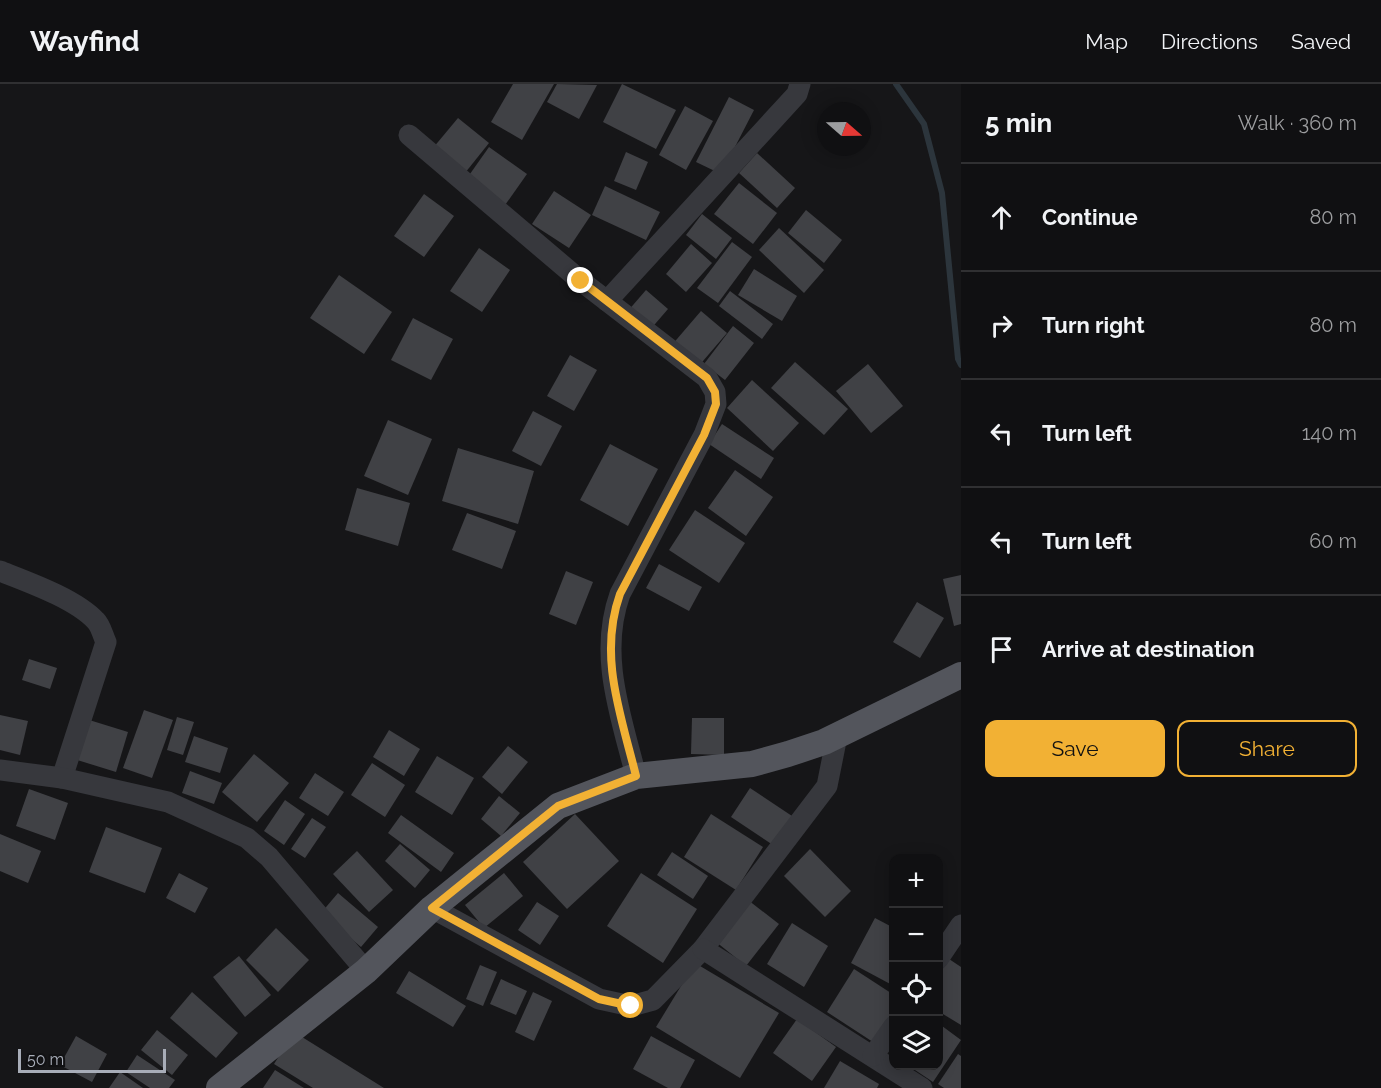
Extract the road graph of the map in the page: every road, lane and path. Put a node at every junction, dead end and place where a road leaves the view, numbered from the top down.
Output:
1 (800, 84) edge
2 (409, 135) dead end
3 (607, 301) junction
4 (0, 571) edge
5 (961, 675) edge
6 (837, 736) junction
7 (0, 770) edge
8 (636, 776) junction
9 (62, 778) junction
10 (432, 908) junction
11 (961, 926) edge
12 (703, 949) junction
13 (943, 953) edge
14 (366, 971) junction
15 (889, 1033) edge
16 (873, 1056) junction
17 (219, 1088) edge
18 (922, 1088) edge

1 - 3 street
2 - 3 street
3 - 8 street
4 - 9 street
5 - 6 main road
6 - 8 main road
6 - 12 street
7 - 9 street
8 - 10 main road
9 - 14 street
10 - 12 street
10 - 14 main road
11 - 13 street
12 - 16 street
14 - 17 main road
15 - 16 street
16 - 18 street

